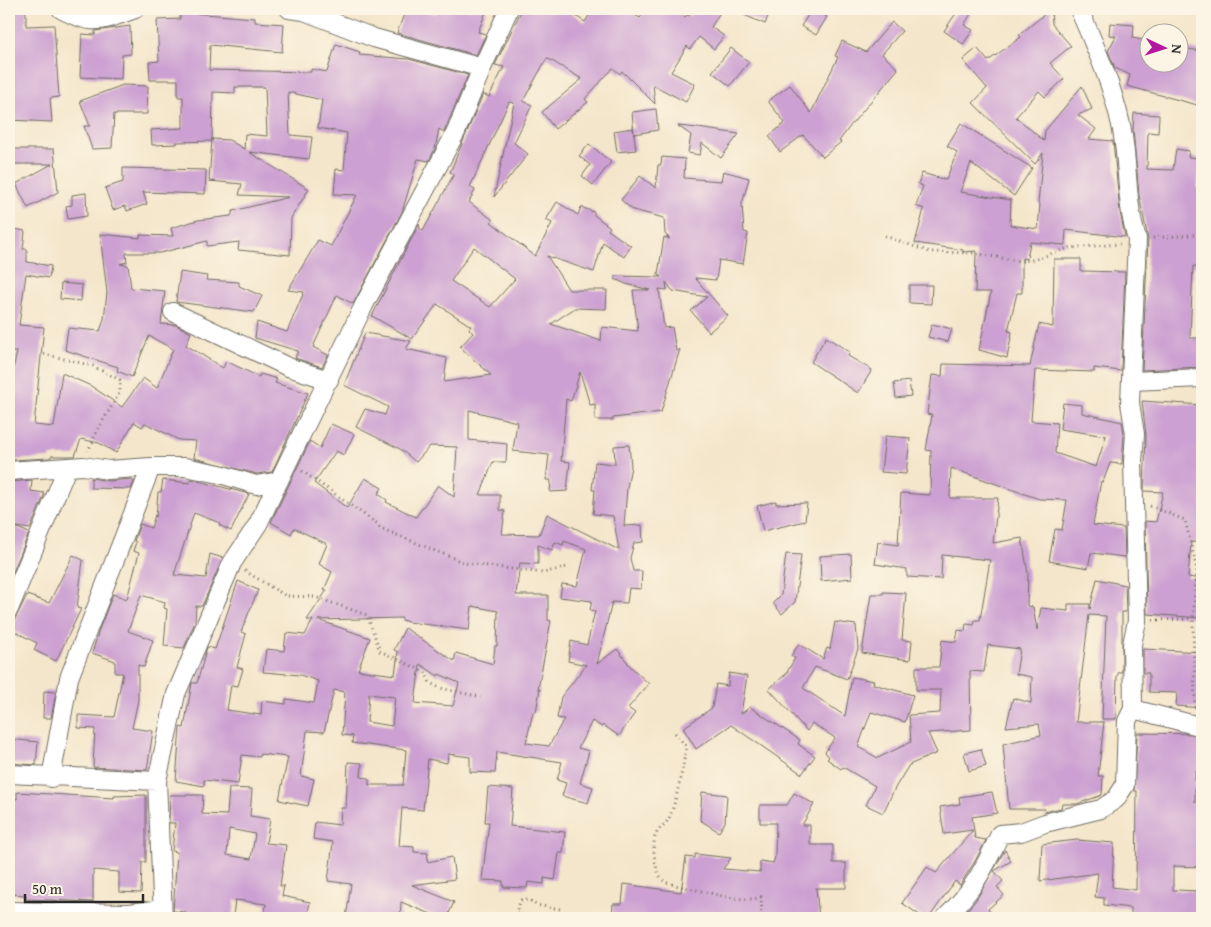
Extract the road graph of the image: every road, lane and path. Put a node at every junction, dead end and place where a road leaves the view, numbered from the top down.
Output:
1 (61, 9) edge
2 (135, 9) edge
3 (509, 9) edge
4 (1078, 9) edge
5 (299, 10) edge
6 (482, 68) junction
7 (1131, 221) junction
8 (1202, 234) edge
9 (885, 236) dead end
10 (1137, 239) junction
11 (172, 312) dead end
12 (44, 354) dead end
13 (1202, 378) edge
14 (329, 380) junction
15 (1132, 381) junction
16 (290, 461) junction
17 (151, 466) junction
18 (75, 467) junction
19 (9, 471) edge
20 (279, 482) junction
21 (1145, 503) dead end
22 (232, 563) junction
23 (567, 568) dead end
24 (9, 609) edge
25 (1193, 619) junction
26 (1136, 621) junction
27 (481, 697) dead end
28 (1133, 710) junction
29 (1199, 724) edge
30 (675, 733) dead end
31 (9, 774) edge
32 (51, 778) junction
33 (157, 781) junction
34 (560, 909) dead end
35 (9, 912) edge
36 (163, 913) edge
37 (520, 918) edge
38 (762, 918) edge
39 (945, 918) edge

1 - 2 street
3 - 6 street
4 - 7 street
5 - 6 street
6 - 14 street
7 - 9 path
7 - 10 street
8 - 10 path
10 - 15 street
11 - 14 street
12 - 18 path
13 - 15 street
14 - 16 street
15 - 26 street
16 - 20 street
16 - 23 path
17 - 18 street
17 - 20 street
17 - 32 street
18 - 19 street
18 - 24 street
20 - 22 street
21 - 25 path
22 - 27 path
22 - 33 street
25 - 26 path
25 - 29 path
26 - 28 street
28 - 29 street
28 - 39 street
30 - 38 path
31 - 32 street
32 - 33 street
33 - 36 street
34 - 37 path
35 - 36 street

